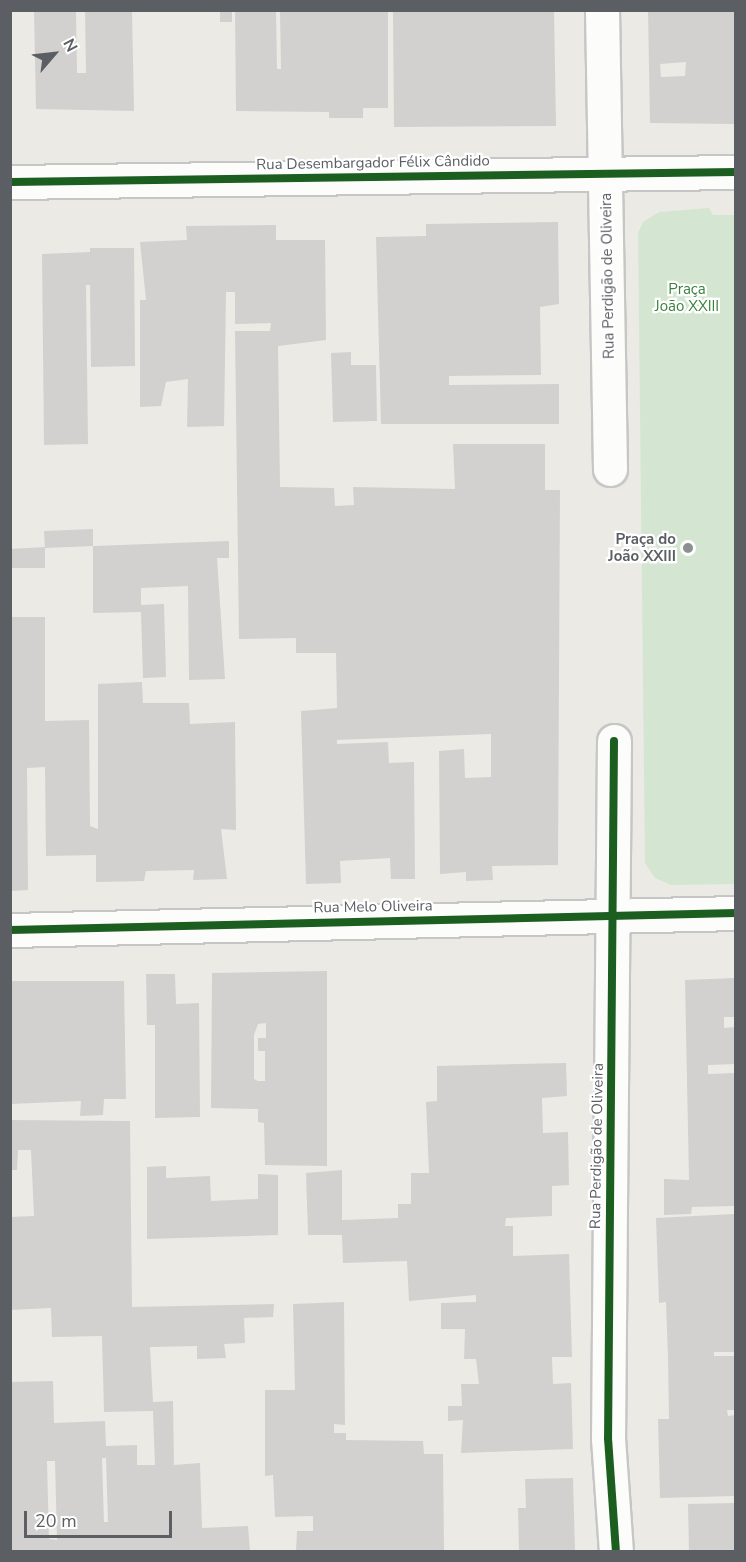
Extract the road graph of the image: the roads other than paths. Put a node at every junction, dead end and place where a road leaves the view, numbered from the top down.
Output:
1 (603, 10) edge
2 (606, 172) junction
3 (735, 172) edge
4 (10, 182) edge
5 (610, 469) dead end
6 (614, 741) dead end
7 (735, 913) edge
8 (613, 915) junction
9 (10, 930) edge
10 (616, 1551) edge

1 - 2 street, Rua Perdigão de Oliveira
2 - 3 street, Rua Desembargador Félix Cândido
2 - 4 street, Rua Desembargador Félix Cândido
2 - 5 street, Rua Perdigão de Oliveira
6 - 8 street, Rua Perdigão de Oliveira
7 - 8 street, Rua Melo Oliveira
8 - 9 street, Rua Melo Oliveira
8 - 10 street, Rua Perdigão de Oliveira

